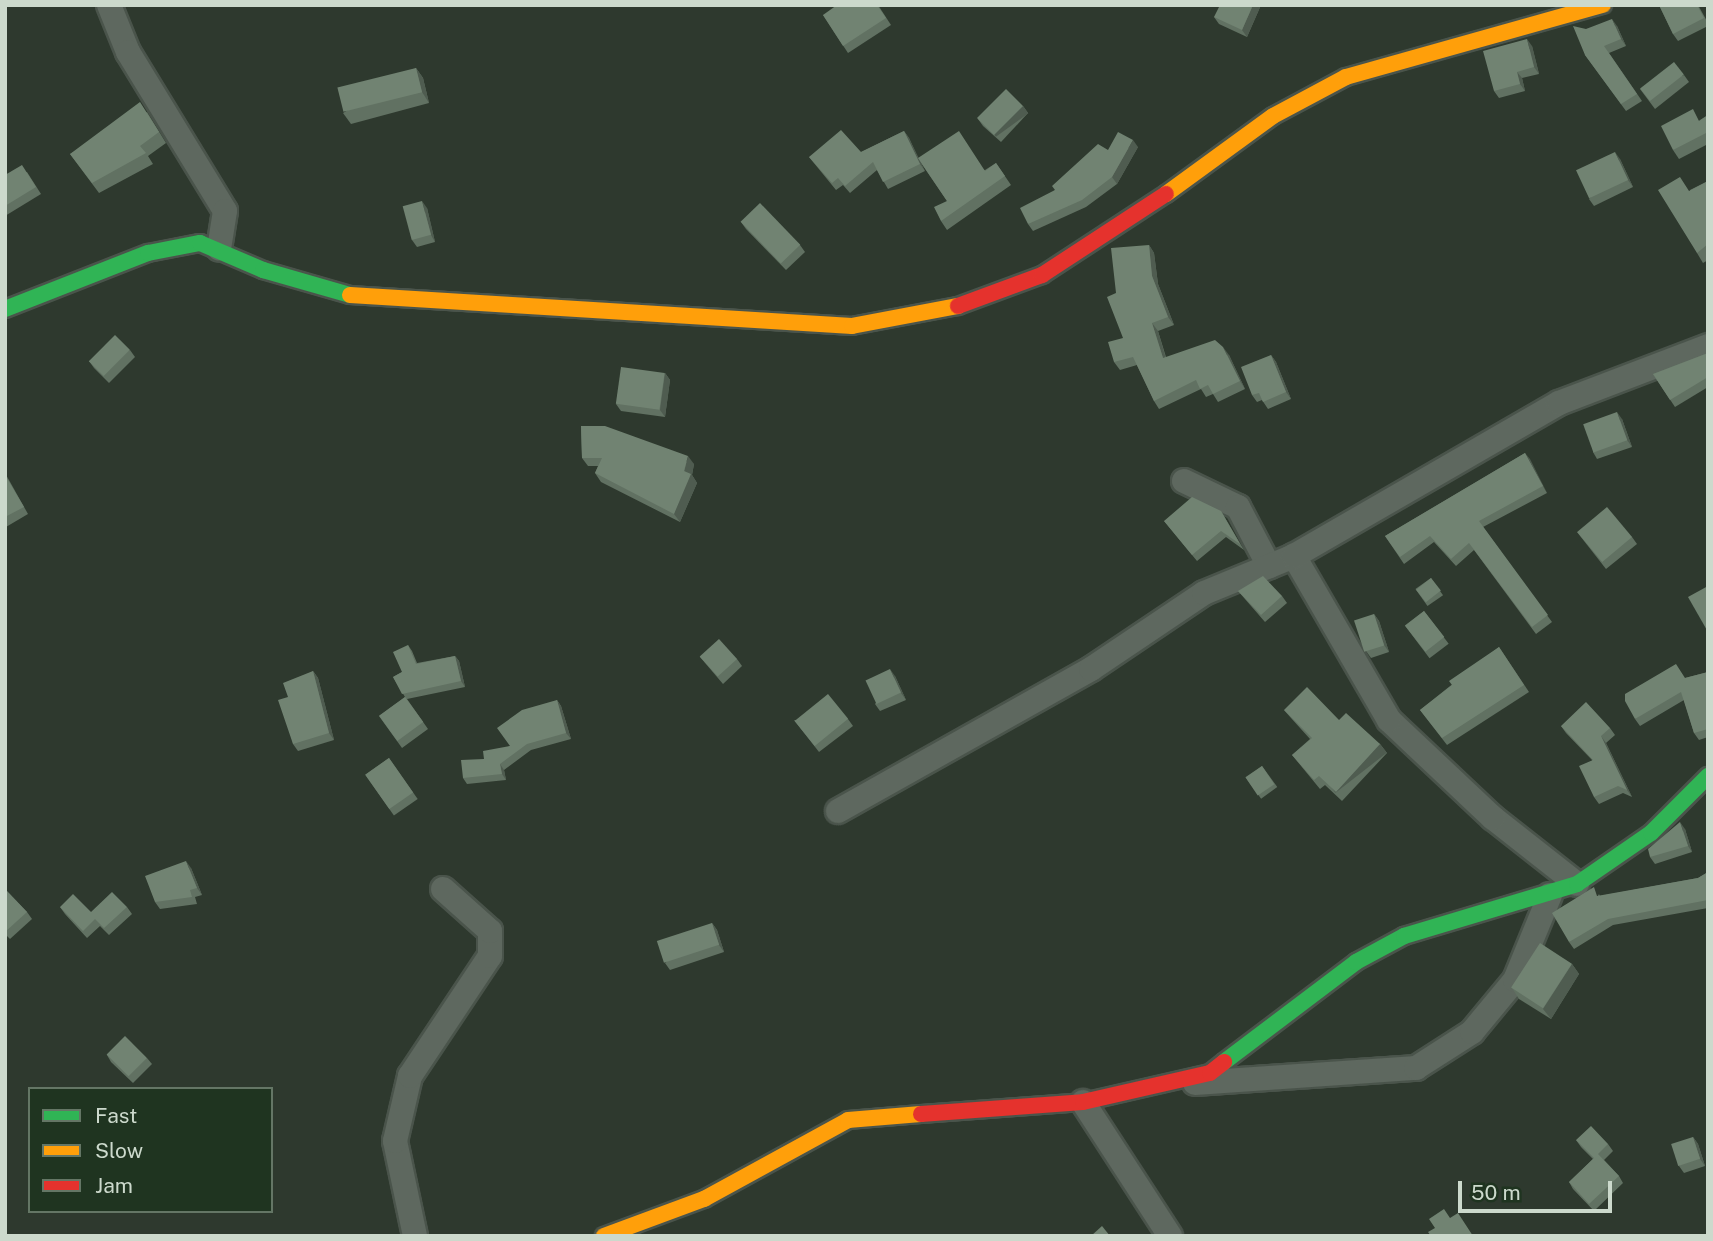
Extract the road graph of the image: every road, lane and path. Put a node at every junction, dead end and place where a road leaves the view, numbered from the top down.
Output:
1 (109, 5) edge
2 (1603, 5) edge
3 (219, 248) junction
4 (5, 309) edge
5 (1708, 346) edge
6 (1184, 481) dead end
7 (1294, 556) junction
8 (1269, 566) junction
9 (1708, 776) edge
10 (838, 811) dead end
11 (1577, 884) junction
12 (443, 889) dead end
13 (1550, 895) junction
14 (1181, 1084) junction
15 (1083, 1102) junction
16 (415, 1236) edge
17 (604, 1236) edge
18 (1170, 1236) edge

1 - 3 street
2 - 3 street
3 - 4 street
5 - 7 street
6 - 8 street
7 - 8 street
7 - 11 street
8 - 10 street
9 - 11 street
11 - 13 street
12 - 16 street
13 - 14 street
13 - 14 street
14 - 15 street
15 - 17 street
15 - 18 street

